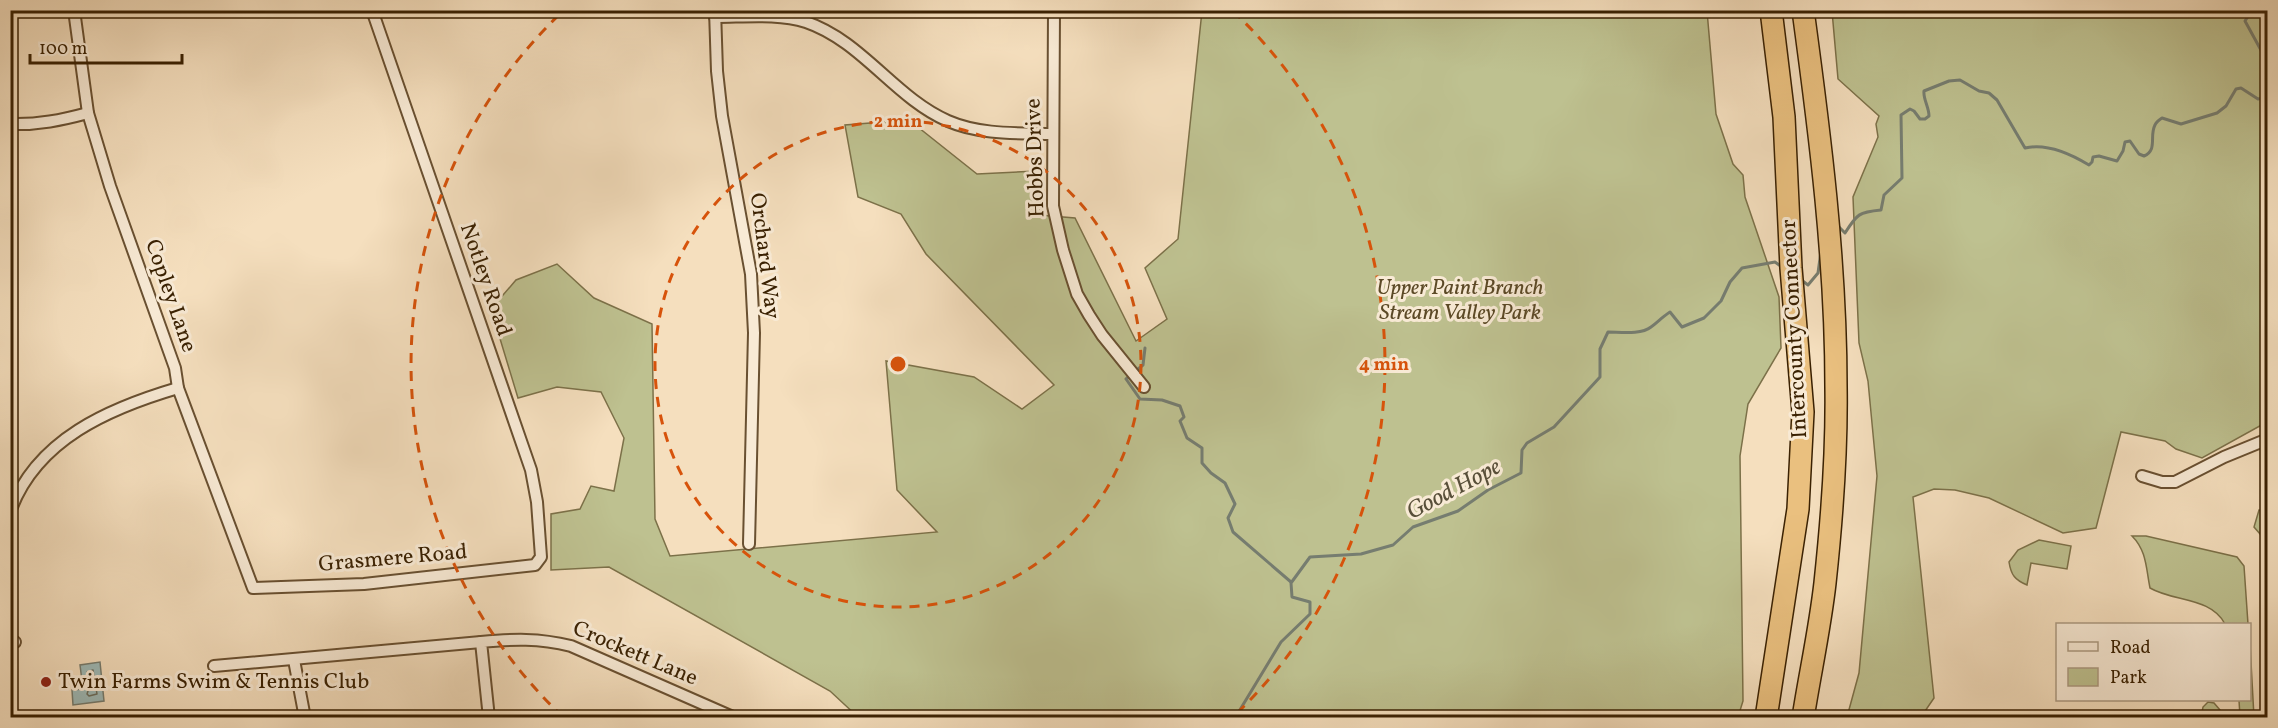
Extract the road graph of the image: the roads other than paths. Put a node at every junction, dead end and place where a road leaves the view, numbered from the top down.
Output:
1 (74, 10) edge
2 (372, 10) edge
3 (1054, 10) edge
4 (1771, 10) edge
5 (1803, 10) edge
6 (715, 14) edge
7 (88, 113) junction
8 (10, 124) edge
9 (1053, 134) junction
10 (178, 387) junction
11 (1144, 387) dead end
12 (2268, 439) edge
13 (2142, 476) dead end
14 (10, 512) edge
15 (749, 544) dead end
16 (535, 566) joint
17 (253, 588) joint
18 (481, 642) junction
19 (294, 660) junction
20 (214, 666) dead end
21 (304, 717) edge
22 (489, 717) edge
23 (735, 717) edge
24 (1766, 717) edge
25 (1803, 717) edge

1 - 7 street, Copley Lane
2 - 16 street, Notley Road
3 - 9 street, Hobbs Drive
4 - 24 highway, Intercounty Connector
5 - 25 highway, Intercounty Connector
6 - 9 street
6 - 15 street, Orchard Way
7 - 8 street
7 - 10 street, Copley Lane
9 - 11 street, Hobbs Drive
10 - 14 street
10 - 17 street, Copley Lane
12 - 13 street
16 - 17 street, Grasmere Road
18 - 19 street, Crockett Lane
18 - 22 street
18 - 23 street, Crockett Lane
19 - 20 street, Crockett Lane
19 - 21 street

